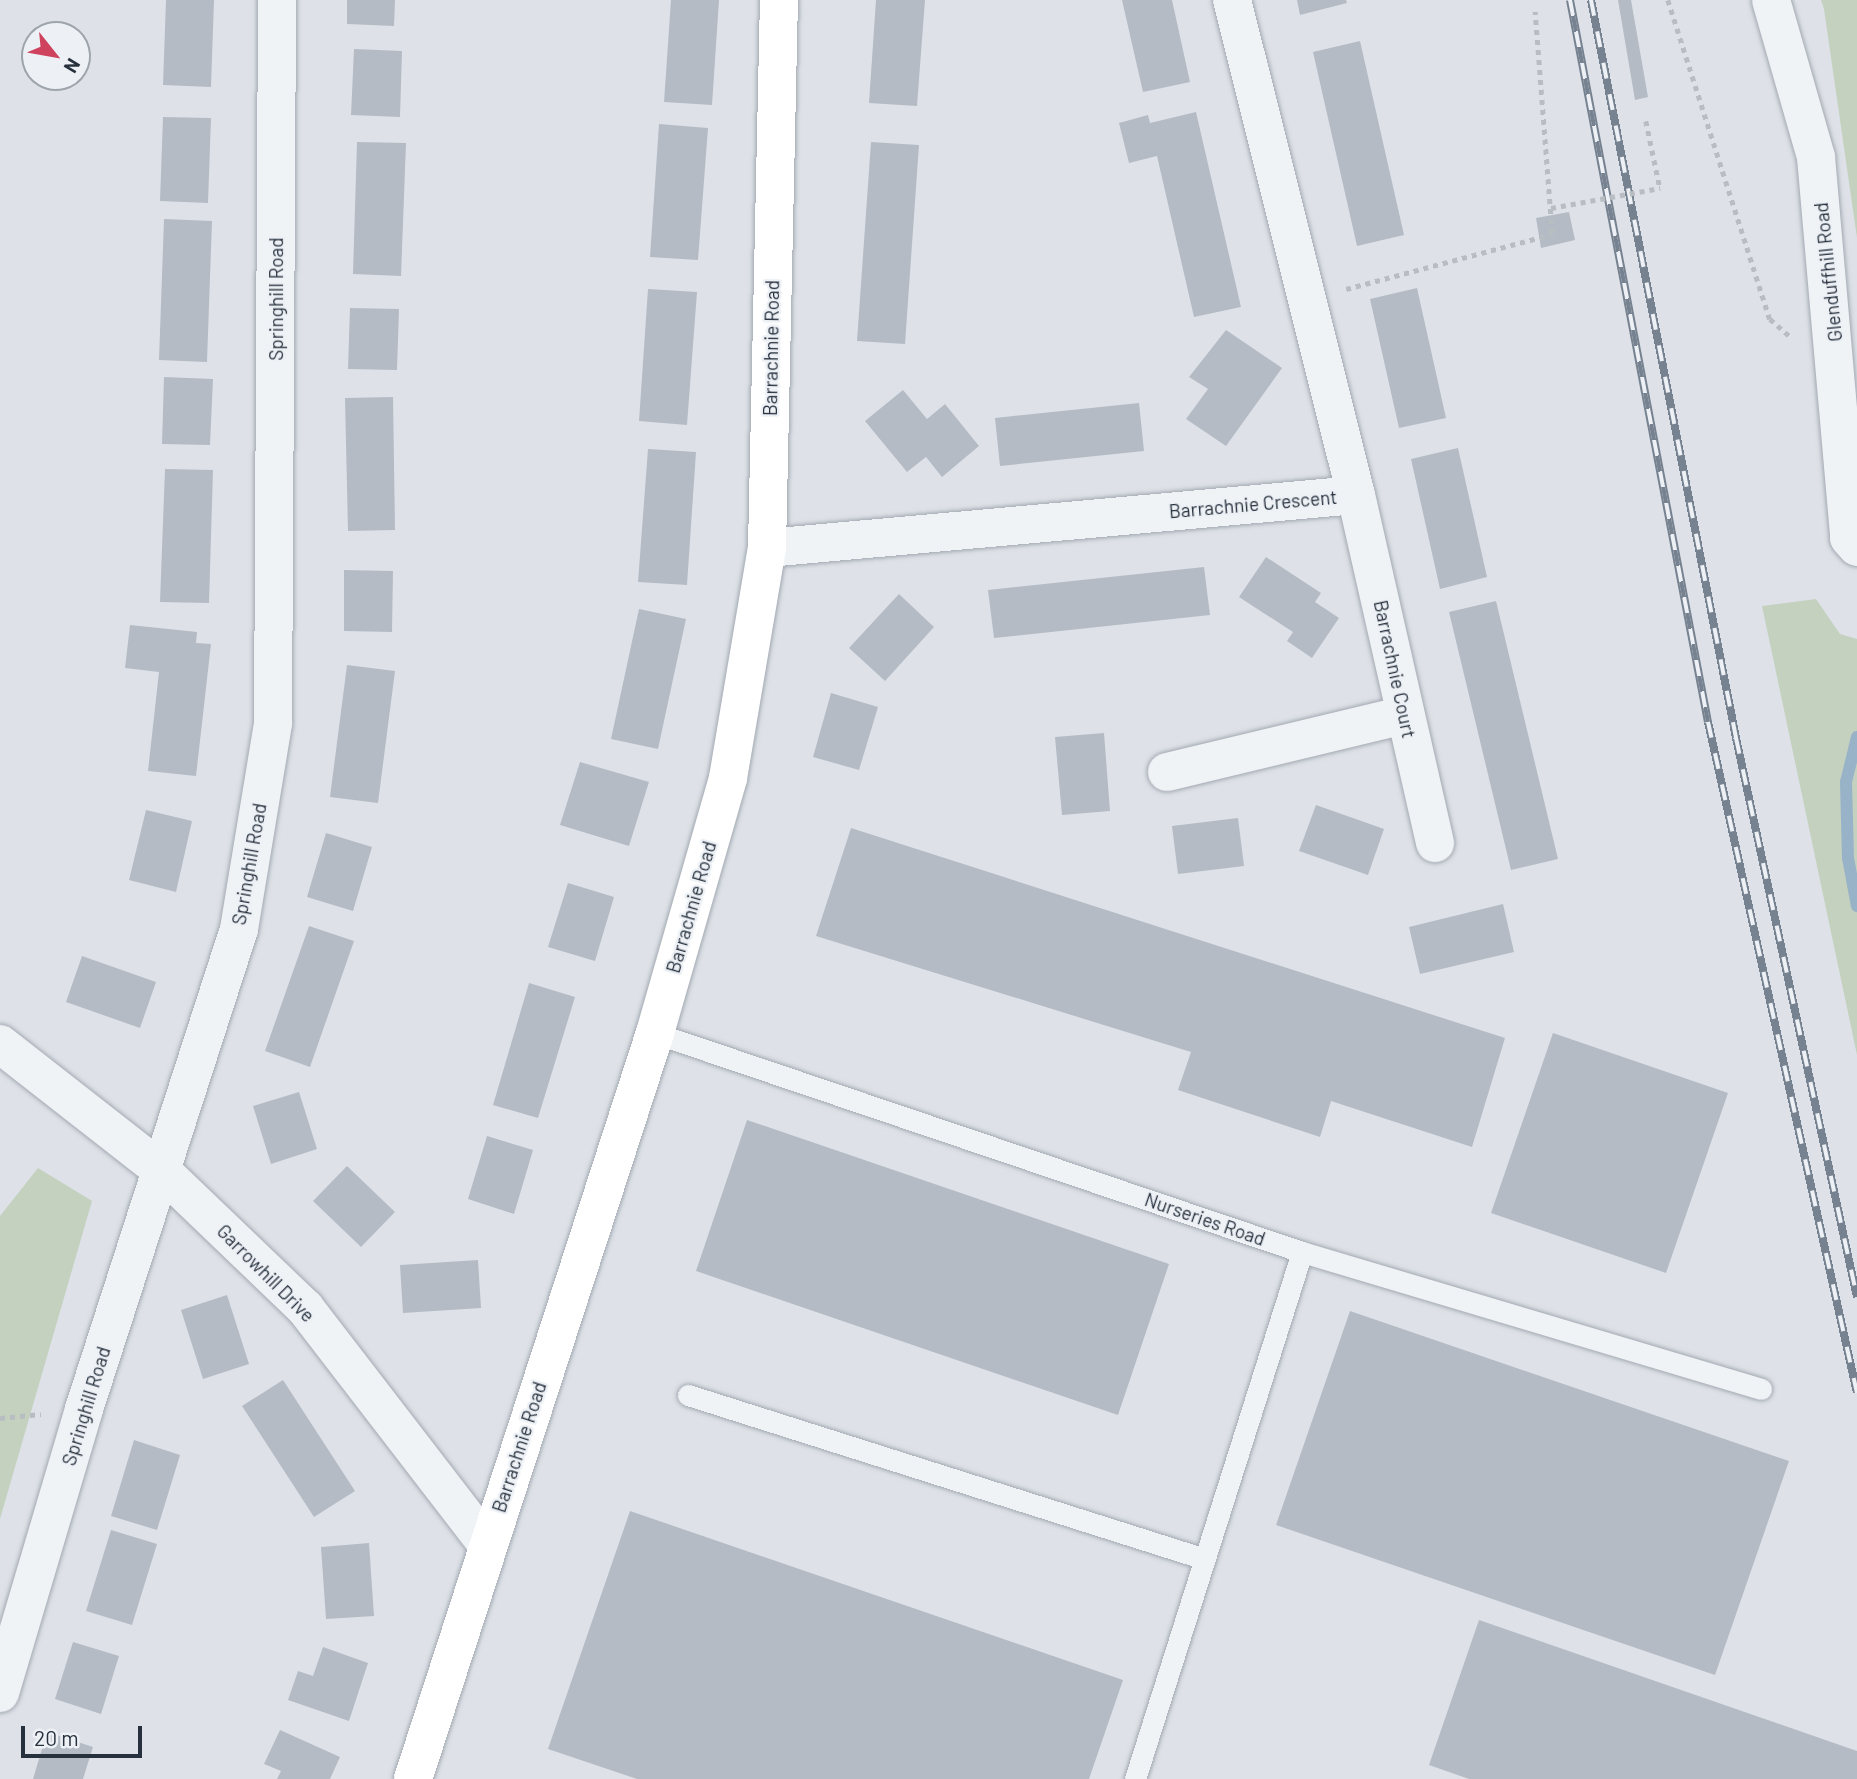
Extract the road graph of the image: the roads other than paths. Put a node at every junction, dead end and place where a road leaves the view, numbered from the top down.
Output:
1 (277, 0) edge
2 (779, 0) edge
3 (1232, 0) edge
4 (1771, 0) edge
5 (1356, 495) junction
6 (1857, 547) edge
7 (767, 548) junction
8 (1404, 715) junction
9 (1167, 772) dead end
10 (1435, 843) dead end
11 (654, 1033) junction
12 (0, 1044) edge
13 (160, 1168) junction
14 (1302, 1252) junction
15 (1761, 1389) dead end
16 (688, 1395) dead end
17 (487, 1544) junction
18 (1205, 1559) junction
19 (0, 1693) edge
20 (413, 1779) edge
21 (1135, 1779) edge

1 - 13 street, Springhill Road
2 - 7 main road, Barrachnie Road
3 - 5 street, Barrachnie Crescent
4 - 6 street, Glenduffhill Road
5 - 7 street, Barrachnie Crescent
5 - 8 street, Barrachnie Court
7 - 11 main road, Barrachnie Road
8 - 9 street
8 - 10 street, Barrachnie Court
11 - 14 lane, Nurseries Road
11 - 17 main road, Barrachnie Road
12 - 13 street, Garrowhill Drive
13 - 17 street, Garrowhill Drive
13 - 19 street, Springhill Road
14 - 15 lane, Nurseries Road
14 - 18 lane
16 - 18 lane
17 - 20 main road, Barrachnie Road
18 - 21 lane

